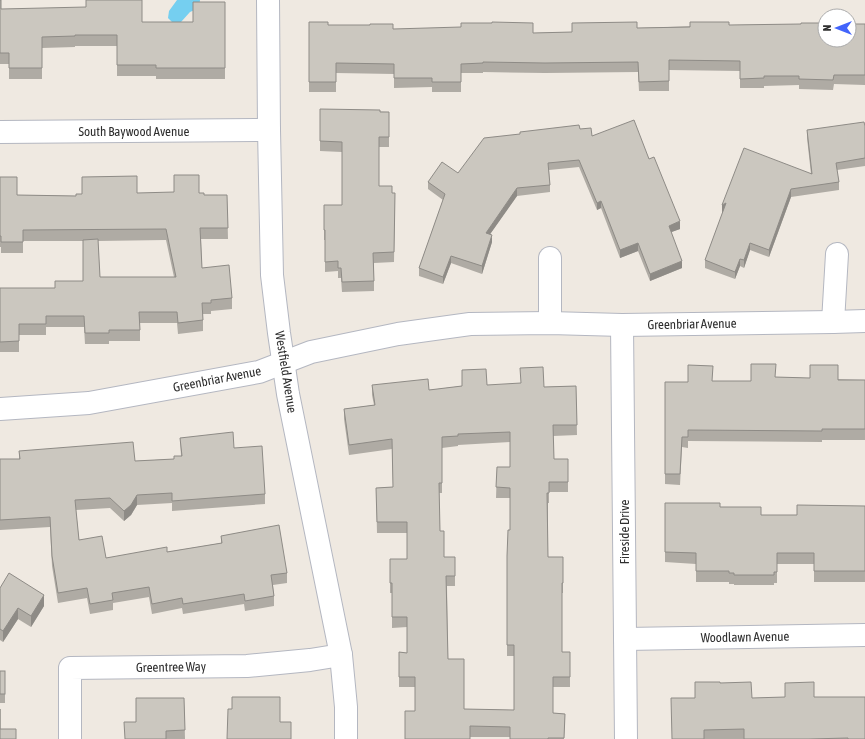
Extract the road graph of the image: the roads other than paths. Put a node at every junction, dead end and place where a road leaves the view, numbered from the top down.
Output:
1 (268, 0) edge
2 (269, 130) junction
3 (0, 132) edge
4 (837, 254) dead end
5 (550, 258) dead end
6 (865, 321) edge
7 (833, 322) junction
8 (550, 323) junction
9 (622, 325) junction
10 (283, 363) junction
11 (0, 409) edge
12 (865, 635) edge
13 (625, 639) junction
14 (341, 655) junction
15 (70, 739) edge
16 (346, 739) edge
17 (626, 739) edge

1 - 2 street, Westfield Avenue
2 - 3 street, South Baywood Avenue
2 - 10 street, Westfield Avenue
4 - 7 street
5 - 8 street
6 - 7 street, Greenbriar Avenue
7 - 9 street, Greenbriar Avenue
8 - 9 street, Greenbriar Avenue
8 - 10 street, Greenbriar Avenue
9 - 13 street, Fireside Drive
10 - 11 street, Greenbriar Avenue
10 - 14 street, Westfield Avenue
12 - 13 street, Woodlawn Avenue
13 - 17 street, Fireside Drive
14 - 15 street, Greentree Way
14 - 16 street, Westfield Avenue

